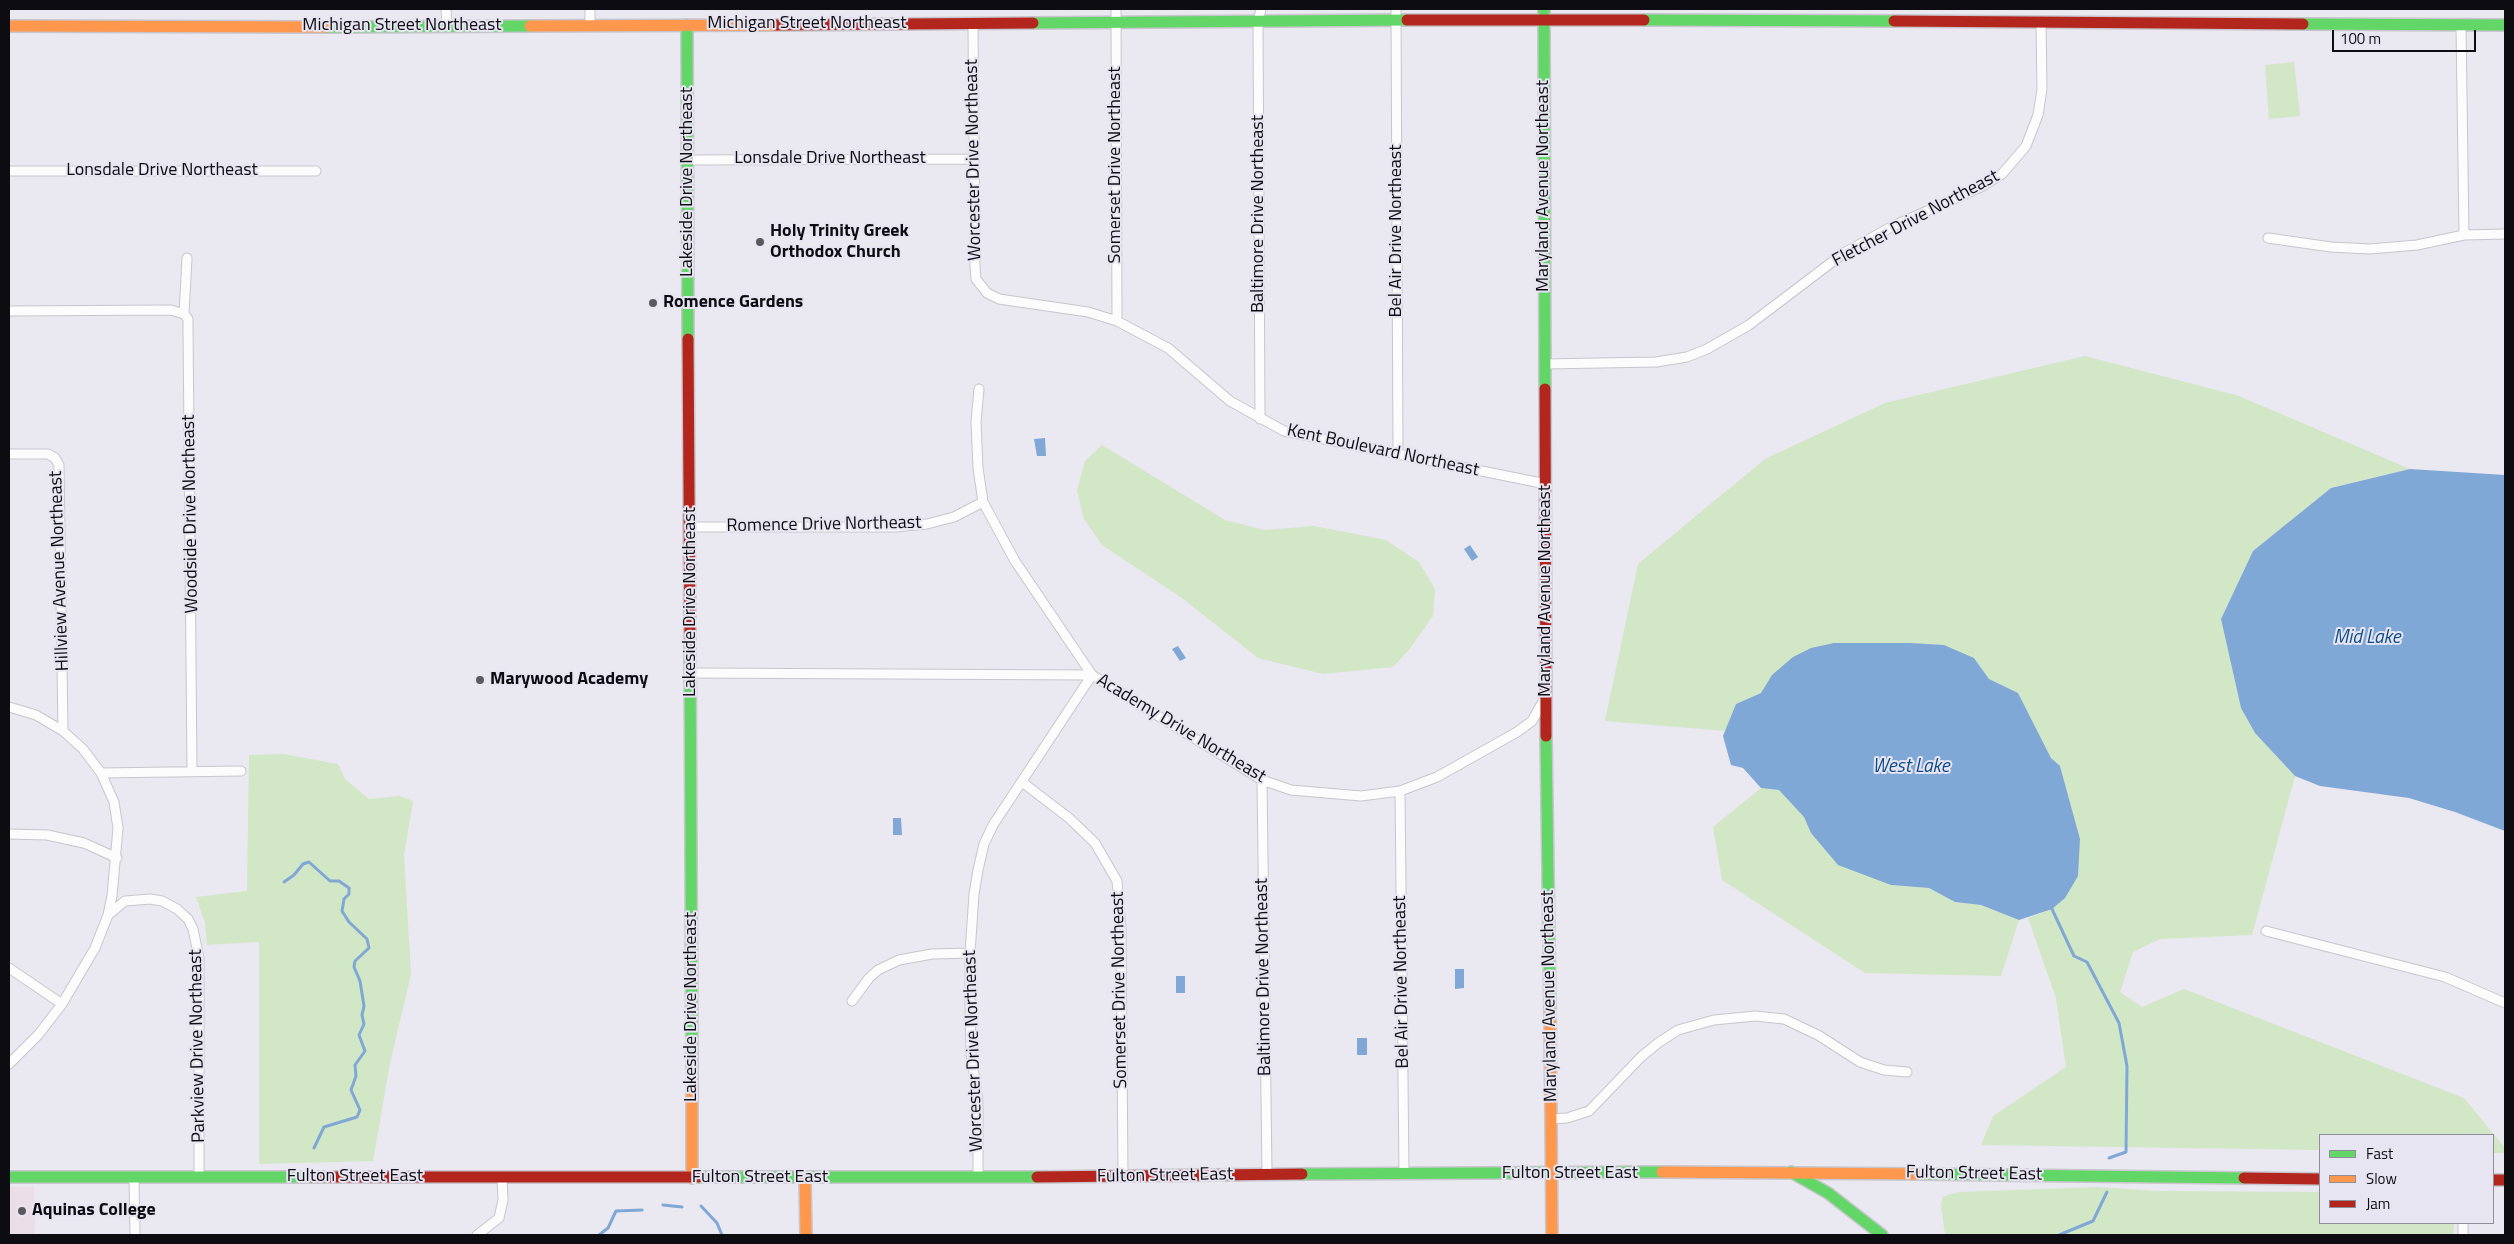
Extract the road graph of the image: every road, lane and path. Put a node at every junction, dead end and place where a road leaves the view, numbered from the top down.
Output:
1 (446, 9) edge
2 (590, 9) edge
3 (1116, 9) edge
4 (1261, 9) edge
5 (1544, 14) edge
6 (1396, 15) edge
7 (1116, 22) junction
8 (1258, 22) junction
9 (2041, 22) junction
10 (973, 23) junction
11 (687, 25) junction
12 (2461, 25) junction
13 (2505, 25) edge
14 (9, 26) edge
15 (590, 26) junction
16 (447, 27) junction
17 (972, 159) junction
18 (687, 160) junction
19 (9, 171) edge
20 (316, 171) dead end
21 (2505, 234) edge
22 (2464, 236) junction
23 (2268, 238) dead end
24 (187, 258) dead end
25 (987, 293) joint
26 (9, 311) edge
27 (184, 314) junction
28 (1117, 321) junction
29 (1545, 364) junction
30 (979, 389) dead end
31 (1260, 419) junction
32 (9, 454) edge
33 (1398, 454) junction
34 (1546, 484) junction
35 (983, 502) junction
36 (690, 527) junction
37 (691, 673) junction
38 (1092, 675) junction
39 (1546, 696) junction
40 (9, 707) edge
41 (63, 731) junction
42 (241, 770) dead end
43 (192, 772) junction
44 (101, 773) junction
45 (1262, 780) junction
46 (1022, 782) junction
47 (1400, 791) junction
48 (9, 834) edge
49 (117, 858) junction
50 (108, 915) junction
51 (2266, 931) dead end
52 (970, 953) junction
53 (9, 968) edge
54 (852, 1001) dead end
55 (2505, 1003) edge
56 (62, 1004) junction
57 (9, 1064) edge
58 (1907, 1072) dead end
59 (1551, 1119) junction
60 (1791, 1172) junction
61 (1404, 1173) junction
62 (1267, 1174) junction
63 (1552, 1174) junction
64 (134, 1177) junction
65 (199, 1177) junction
66 (978, 1177) junction
67 (1123, 1177) junction
68 (9, 1178) edge
69 (502, 1178) junction
70 (692, 1178) junction
71 (805, 1178) junction
72 (2319, 1179) edge
73 (135, 1235) edge
74 (477, 1235) edge
75 (806, 1235) edge
76 (1552, 1235) edge
77 (1882, 1235) edge

1 - 16 street
2 - 15 street
3 - 7 street, Somerset Drive Northeast
4 - 8 street, Baltimore Drive Northeast
5 - 6 main road, Michigan Street Northeast
5 - 9 main road, Michigan Street Northeast
5 - 29 main road, Maryland Avenue Northeast
6 - 8 main road, Michigan Street Northeast
6 - 33 street, Bel Air Drive Northeast
7 - 8 main road, Michigan Street Northeast
7 - 10 main road, Michigan Street Northeast
7 - 28 street, Somerset Drive Northeast
8 - 31 street, Baltimore Drive Northeast
9 - 12 main road, Michigan Street Northeast
9 - 29 street, Fletcher Drive Northeast
10 - 11 main road, Michigan Street Northeast
10 - 17 street, Worcester Drive Northeast
11 - 15 main road, Michigan Street Northeast
11 - 18 main road, Lakeside Drive Northeast
12 - 13 main road, Michigan Street Northeast
12 - 22 street
14 - 16 main road, Michigan Street Northeast
15 - 16 main road, Michigan Street Northeast
17 - 18 street, Lonsdale Drive Northeast
17 - 25 street, Worcester Drive Northeast
18 - 36 main road, Lakeside Drive Northeast
19 - 20 street, Lonsdale Drive Northeast
21 - 22 street
22 - 23 street
24 - 27 street, Woodside Drive Northeast
25 - 28 street, Kent Boulevard Northeast
26 - 27 street
27 - 43 street, Woodside Drive Northeast
28 - 31 street, Kent Boulevard Northeast
29 - 34 main road, Maryland Avenue Northeast
30 - 35 street
31 - 33 street, Kent Boulevard Northeast
32 - 41 street, Hillview Avenue Northeast
33 - 34 street, Kent Boulevard Northeast
34 - 39 main road, Maryland Avenue Northeast
35 - 36 street, Romence Drive Northeast
35 - 38 street
36 - 37 main road, Lakeside Drive Northeast
37 - 38 street, Academy Drive Northeast
37 - 70 main road, Lakeside Drive Northeast
38 - 45 street, Academy Drive Northeast
38 - 46 street, Worcester Drive Northeast
39 - 47 street, Academy Drive Northeast
39 - 59 main road, Maryland Avenue Northeast
40 - 41 street
41 - 44 street
42 - 43 street
43 - 44 street
44 - 49 street
45 - 47 street, Academy Drive Northeast
45 - 62 street, Baltimore Drive Northeast
46 - 52 street, Worcester Drive Northeast
46 - 67 street, Somerset Drive Northeast
47 - 61 street, Bel Air Drive Northeast
48 - 49 street
49 - 50 street
50 - 56 street
50 - 65 street, Parkview Drive Northeast
51 - 55 street
52 - 54 street
52 - 66 street, Worcester Drive Northeast
53 - 56 street
56 - 57 street
58 - 59 street
59 - 63 main road, Maryland Avenue Northeast
60 - 63 main road, Fulton Street East
60 - 72 main road, Fulton Street East
60 - 77 main road
61 - 62 main road, Fulton Street East
61 - 63 main road, Fulton Street East
62 - 67 main road, Fulton Street East
63 - 76 main road, Maryland Avenue Northeast
64 - 65 main road, Fulton Street East
64 - 68 main road, Fulton Street East
64 - 73 street
65 - 69 main road, Fulton Street East
66 - 67 main road, Fulton Street East
66 - 71 main road, Fulton Street East
69 - 70 main road, Fulton Street East
69 - 74 street
70 - 71 main road, Fulton Street East
71 - 75 main road

